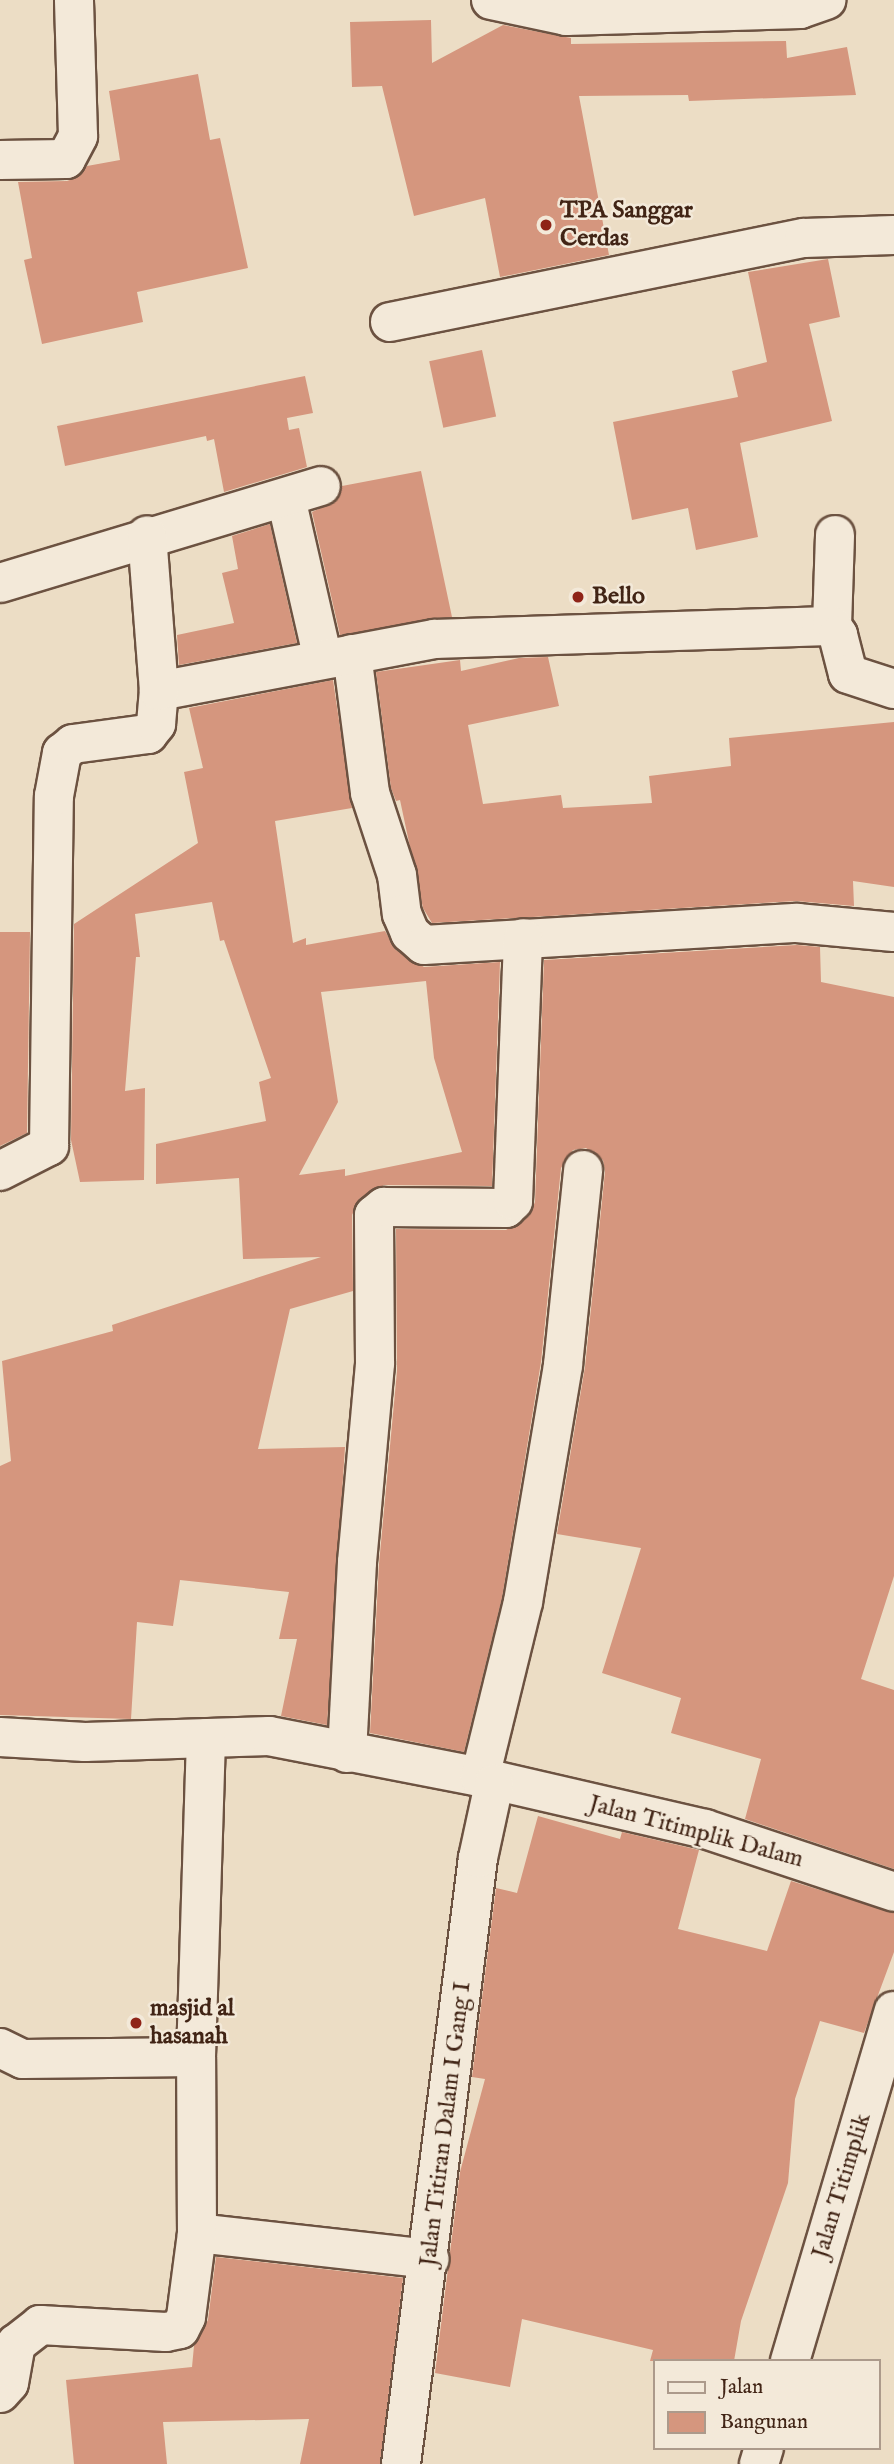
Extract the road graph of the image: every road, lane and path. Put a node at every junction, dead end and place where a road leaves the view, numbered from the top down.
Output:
1 (74, 0) edge
2 (491, 0) edge
3 (826, 0) edge
4 (0, 160) edge
5 (894, 235) edge
6 (390, 322) dead end
7 (835, 535) dead end
8 (147, 536) junction
9 (0, 583) edge
10 (832, 626) junction
11 (338, 656) junction
12 (894, 689) edge
13 (159, 691) junction
14 (894, 932) edge
15 (523, 938) junction
16 (583, 1170) dead end
17 (0, 1171) edge
18 (0, 1737) edge
19 (206, 1738) junction
20 (347, 1753) junction
21 (487, 1781) junction
22 (894, 1892) edge
23 (894, 2011) edge
24 (0, 2048) edge
25 (196, 2057) junction
26 (197, 2233) junction
27 (430, 2259) junction
28 (791, 2359) edge
29 (0, 2392) edge
30 (401, 2464) edge

1 - 4 street
2 - 3 street
5 - 6 street
7 - 10 street
8 - 9 street
8 - 11 street
8 - 13 street
10 - 11 street
10 - 12 street
11 - 13 street
11 - 15 street
13 - 17 street
14 - 15 street
15 - 20 street
16 - 21 street, Jalan Titiran Dalam I Gang I
18 - 19 street, Jalan Titimplik Dalam
19 - 20 street, Jalan Titimplik Dalam
19 - 25 street
20 - 21 street, Jalan Titimplik Dalam
21 - 22 street, Jalan Titimplik Dalam
21 - 27 street, Jalan Titiran Dalam I Gang I
23 - 28 street, Jalan Titimplik
24 - 25 street
25 - 26 street
26 - 27 street
26 - 29 street
27 - 30 street, Jalan Titiran Dalam I Gang I

